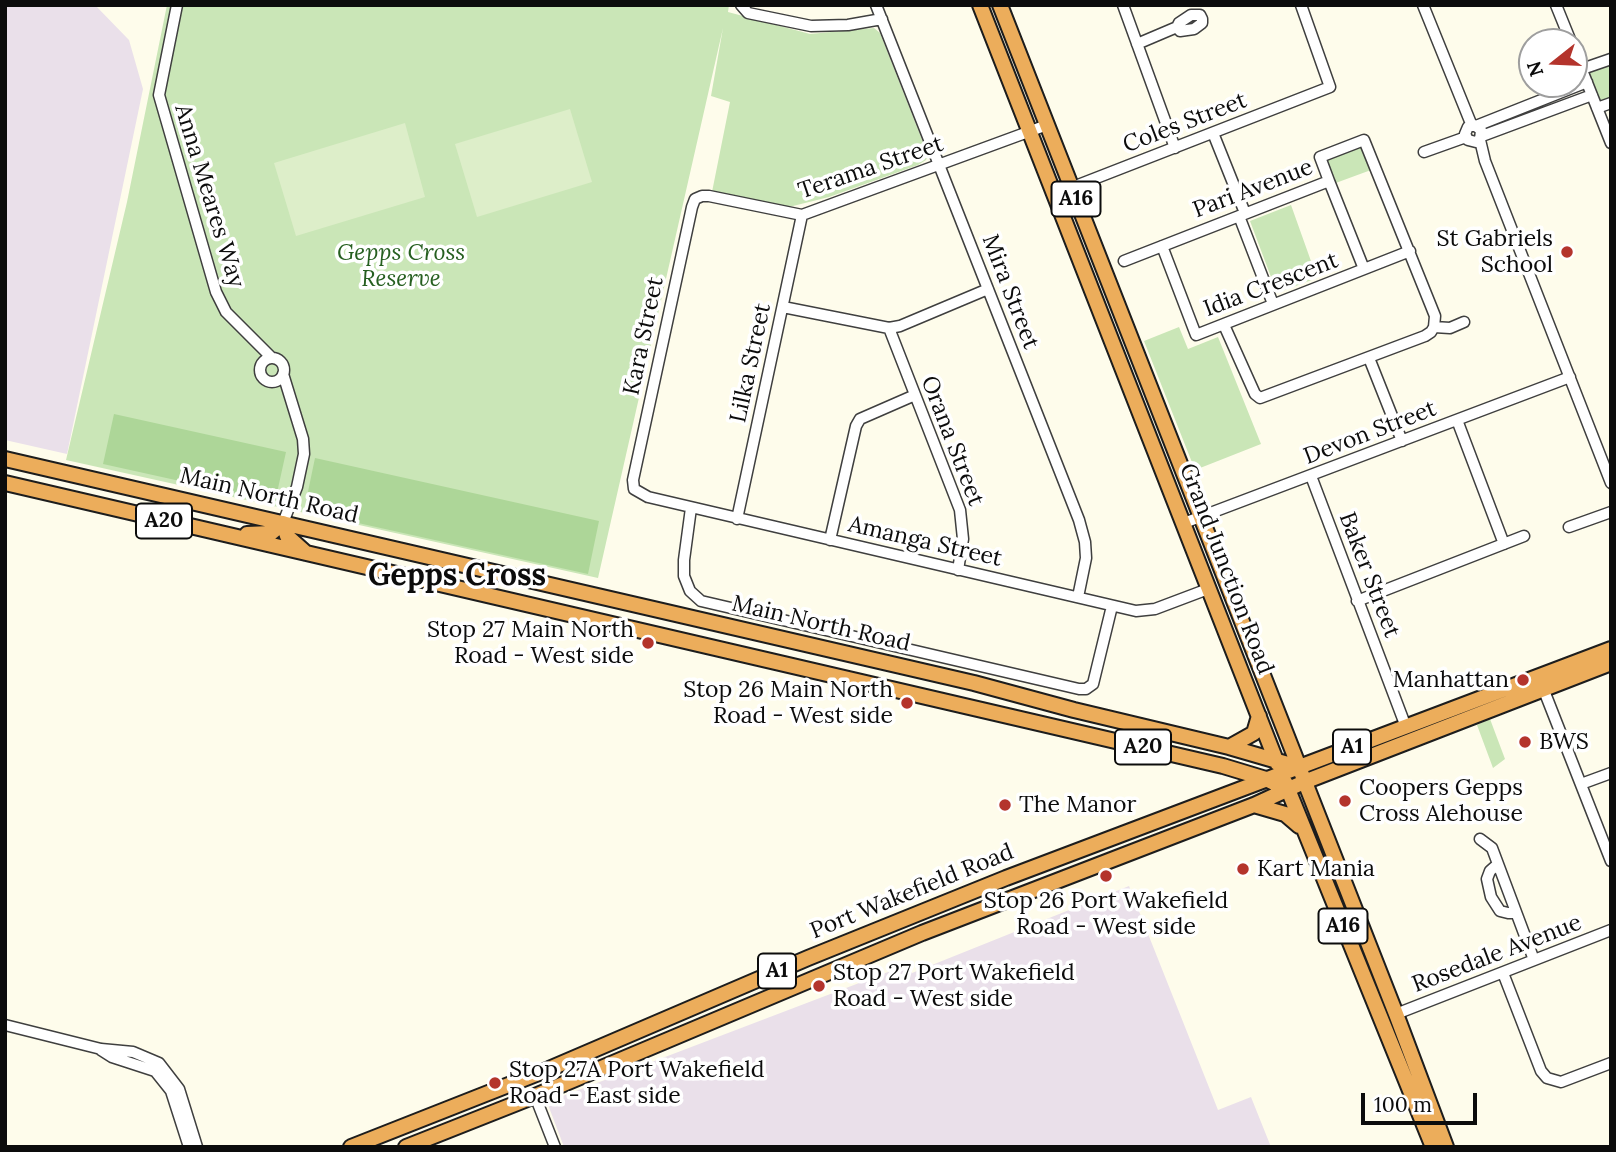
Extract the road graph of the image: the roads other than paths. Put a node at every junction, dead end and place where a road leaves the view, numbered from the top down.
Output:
1 (177, 5) edge
2 (741, 5) edge
3 (876, 5) edge
4 (980, 5) edge
5 (1000, 5) edge
6 (1123, 5) edge
7 (1301, 5) edge
8 (1423, 5) edge
9 (1556, 5) edge
10 (881, 19) junction
11 (1177, 27) dead end
12 (1565, 28) edge
13 (1137, 44) junction
14 (1611, 58) edge
15 (1588, 67) edge
16 (1588, 85) edge
17 (1592, 95) junction
18 (1552, 98) edge
19 (1611, 103) edge
20 (1597, 108) junction
21 (1047, 125) junction
22 (1030, 132) junction
23 (1213, 133) junction
24 (1473, 134) junction
25 (1611, 143) edge
26 (1175, 148) junction
27 (1424, 152) dead end
28 (940, 166) junction
29 (1329, 181) junction
30 (1072, 187) junction
31 (1055, 194) junction
32 (702, 196) joint
33 (802, 215) junction
34 (1242, 215) junction
35 (1162, 246) junction
36 (1410, 251) junction
37 (1124, 261) dead end
38 (1364, 269) junction
39 (988, 289) junction
40 (1273, 304) junction
41 (783, 307) junction
42 (1464, 322) dead end
43 (1224, 325) junction
44 (1434, 327) junction
45 (889, 328) junction
46 (1369, 358) junction
47 (268, 360) junction
48 (283, 374) junction
49 (1570, 377) junction
50 (273, 382) junction
51 (288, 394) junction
52 (915, 396) junction
53 (1457, 420) junction
54 (1402, 441) junction
55 (5, 459) edge
56 (1311, 476) junction
57 (5, 483) edge
58 (1611, 483) edge
59 (634, 489) joint
60 (691, 508) junction
61 (1611, 512) edge
62 (1201, 517) junction
63 (737, 519) junction
64 (284, 523) junction
65 (1184, 523) junction
66 (1569, 527) dead end
67 (1524, 536) dead end
68 (234, 537) junction
69 (830, 540) junction
70 (1504, 544) junction
71 (306, 554) junction
72 (1221, 569) junction
73 (958, 570) junction
74 (1208, 589) junction
75 (1230, 594) junction
76 (1078, 597) junction
77 (1357, 601) junction
78 (1112, 606) junction
79 (1611, 649) edge
80 (1611, 663) edge
81 (1541, 682) junction
82 (1074, 710) junction
83 (1259, 716) junction
84 (1406, 727) junction
85 (1069, 730) junction
86 (1229, 747) junction
87 (1223, 766) junction
88 (1278, 766) junction
89 (1298, 767) junction
90 (1611, 773) edge
91 (1266, 779) junction
92 (1304, 782) junction
93 (1581, 784) junction
94 (1287, 790) junction
95 (1225, 795) junction
96 (1254, 804) junction
97 (1304, 833) junction
98 (1480, 839) dead end
99 (1079, 850) junction
100 (1610, 856) edge
101 (1498, 864) junction
102 (1086, 869) junction
103 (1516, 913) junction
104 (1611, 930) edge
105 (807, 958) junction
106 (1534, 960) junction
107 (1503, 973) junction
108 (815, 978) junction
109 (1396, 1014) junction
110 (1382, 1020) junction
111 (5, 1025) edge
112 (101, 1049) junction
113 (1611, 1063) edge
114 (549, 1069) junction
115 (496, 1090) junction
116 (536, 1096) junction
117 (189, 1147) edge
118 (197, 1147) edge
119 (351, 1147) edge
120 (406, 1147) edge
121 (555, 1147) edge
122 (1433, 1147) edge
123 (1446, 1147) edge

1 - 47 street, Anna Meares Way
2 - 10 street
3 - 10 street, Mira Street
4 - 22 highway, Grand Junction Road / A16
5 - 21 highway, Grand Junction Road / A16
6 - 13 street
7 - 23 street, Coles Street
8 - 24 street
9 - 12 street
10 - 28 street, Mira Street
11 - 13 street
13 - 26 street
14 - 15 street
16 - 17 street
17 - 20 street
17 - 24 street
18 - 24 street
19 - 20 street
20 - 25 street
21 - 22 street, Terama Street
21 - 30 highway, Grand Junction Road / A16
22 - 28 street, Terama Street
22 - 31 highway, Grand Junction Road / A16
23 - 26 street, Coles Street
23 - 34 street
24 - 27 street
24 - 49 street
26 - 30 street, Coles Street
28 - 33 street, Terama Street
28 - 39 street, Mira Street
29 - 34 street, Pari Avenue
29 - 36 street, Pari Avenue
29 - 38 street
30 - 31 street, Coles Street
30 - 62 highway, Grand Junction Road / A16
31 - 65 highway, Grand Junction Road / A16
32 - 33 street, Terama Street
32 - 59 street, Kara Street
33 - 41 street, Lilka Street
34 - 35 street, Pari Avenue
34 - 40 street
35 - 37 street, Pari Avenue
35 - 43 street, Idia Crescent
36 - 38 street, Idia Crescent
36 - 44 street
38 - 40 street, Idia Crescent
39 - 45 street
39 - 76 street, Mira Street
40 - 43 street, Idia Crescent
41 - 45 street
41 - 63 street, Lilka Street
42 - 44 street
43 - 46 street
44 - 46 street
45 - 52 street, Orana Street
46 - 54 street
47 - 48 street
47 - 50 street
48 - 50 street
48 - 51 street
49 - 53 street, Devon Street
49 - 58 street
50 - 51 street
51 - 64 street
52 - 69 street
52 - 73 street, Orana Street
53 - 54 street, Devon Street
53 - 70 street
54 - 56 street, Devon Street
55 - 64 highway, Main North Road / A20
56 - 62 street, Devon Street
56 - 77 street, Baker Street
57 - 68 highway, Main North Road / A20
59 - 60 street, Amanga Street
60 - 63 street, Amanga Street
60 - 78 street
61 - 66 street
62 - 65 street, Devon Street
62 - 72 highway, Grand Junction Road / A16
63 - 69 street, Amanga Street
64 - 68 highway
64 - 71 highway
64 - 82 highway, Main North Road / A20
65 - 74 highway, Grand Junction Road / A16
67 - 70 street
68 - 71 highway, Main North Road / A20
69 - 73 street, Amanga Street
70 - 77 street
71 - 85 highway, Main North Road / A20
72 - 74 highway
72 - 75 highway, Grand Junction Road / A16
73 - 76 street, Amanga Street
74 - 75 highway
74 - 78 street, Amanga Street
74 - 83 highway, Grand Junction Road / A16
75 - 89 highway, Grand Junction Road / A16
76 - 78 street, Amanga Street
77 - 84 street, Baker Street
79 - 81 highway, A1
80 - 81 highway, A1
81 - 84 highway, A1
81 - 92 highway, A1
81 - 93 street
82 - 85 highway
82 - 86 highway, Main North Road / A20
83 - 86 highway
83 - 88 highway, Grand Junction Road / A16
84 - 89 highway, A1
85 - 87 highway, Main North Road / A20
86 - 88 highway, Main North Road / A20
87 - 91 highway, Main North Road / A20
87 - 95 highway
88 - 89 highway, Main North Road / A20
88 - 91 highway, Port Wakefield Road / A1
88 - 94 highway, Grand Junction Road / A16
89 - 92 highway, Grand Junction Road / A16
90 - 93 street
91 - 94 highway, Main North Road / A20
91 - 95 highway, Port Wakefield Road / A1
92 - 94 highway, Port Wakefield Road / A1
92 - 109 highway, Grand Junction Road / A16
93 - 100 street
94 - 96 highway, Port Wakefield Road / A1
94 - 97 highway, Grand Junction Road / A16
95 - 99 highway, Port Wakefield Road / A1
96 - 97 highway
96 - 102 highway, Port Wakefield Road / A1
97 - 110 highway, Grand Junction Road / A16
98 - 101 street
99 - 102 highway
99 - 105 highway, Port Wakefield Road / A1
101 - 103 street
101 - 103 street
102 - 108 highway, Port Wakefield Road / A1
103 - 106 street
104 - 106 street, Rosedale Avenue
105 - 108 highway
105 - 114 highway, Port Wakefield Road / A1
106 - 107 street, Rosedale Avenue
107 - 109 street, Rosedale Avenue
107 - 113 street
108 - 116 highway, Port Wakefield Road / A1
109 - 110 highway
109 - 123 highway, Grand Junction Road / A16
110 - 122 highway, Grand Junction Road / A16
111 - 112 street
112 - 117 street
112 - 118 street
114 - 115 highway, Port Wakefield Road / A1
114 - 116 highway
115 - 116 highway
115 - 119 highway, Port Wakefield Road / A1
116 - 120 highway, Port Wakefield Road / A1
116 - 121 street

